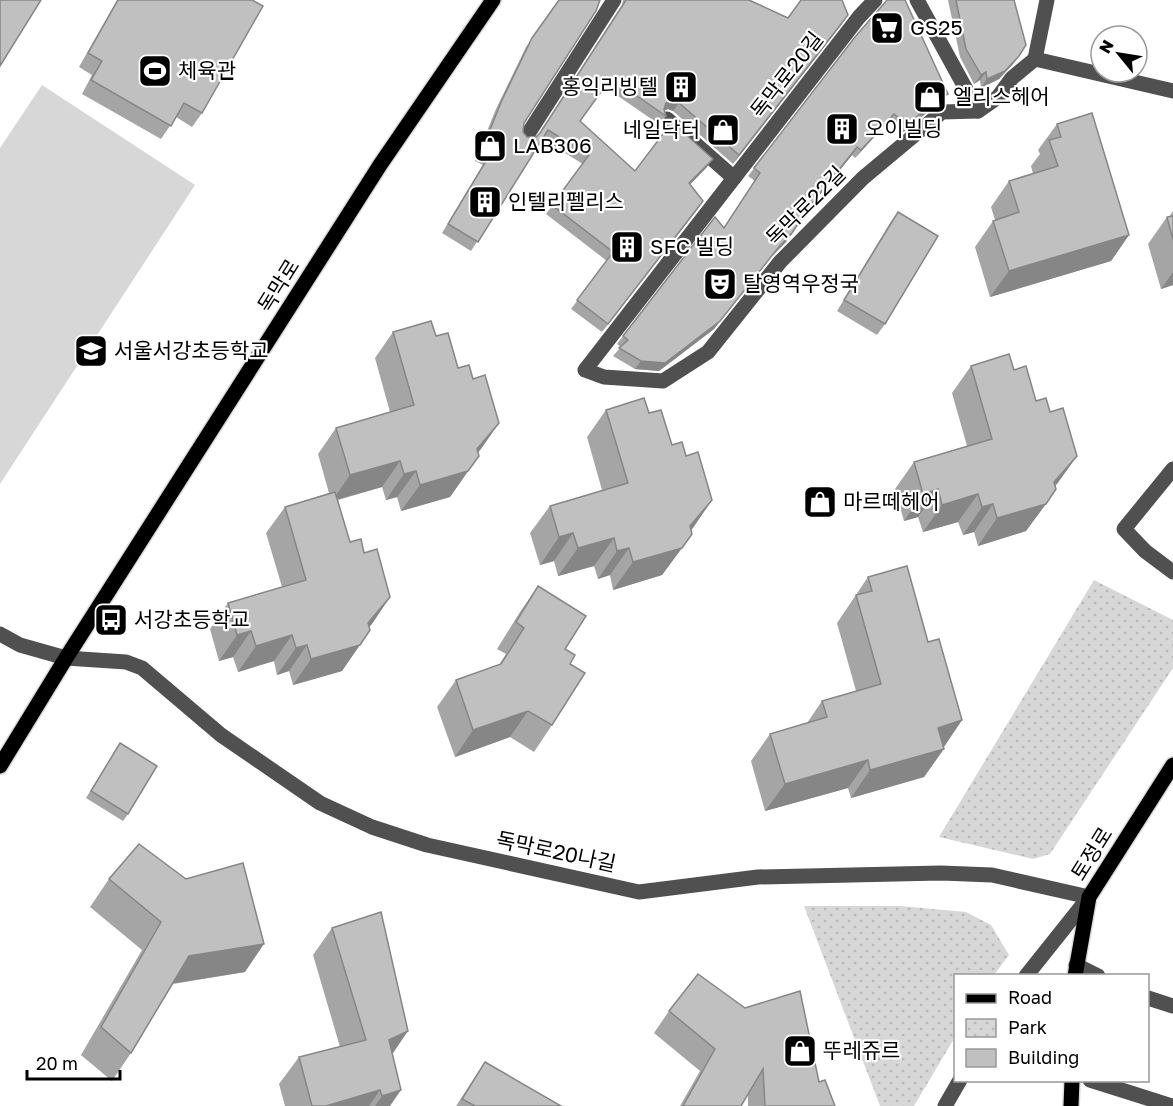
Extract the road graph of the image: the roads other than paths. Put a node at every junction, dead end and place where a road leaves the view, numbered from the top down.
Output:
1 (493, 0) edge
2 (614, 0) edge
3 (875, 0) edge
4 (917, 0) edge
5 (1047, 0) edge
6 (1035, 59) junction
7 (1173, 91) edge
8 (978, 111) junction
9 (667, 119) edge
10 (526, 137) edge
11 (734, 178) junction
12 (585, 370) joint
13 (1173, 468) edge
14 (1173, 572) edge
15 (0, 634) edge
16 (66, 658) junction
17 (1173, 765) edge
18 (0, 766) edge
19 (1089, 897) junction
20 (1076, 970) edge
21 (1027, 974) edge
22 (1094, 974) edge
23 (1149, 998) edge
24 (1173, 1006) edge
25 (959, 1082) edge
26 (1072, 1082) edge
27 (1096, 1082) edge
28 (945, 1106) edge
29 (1071, 1106) edge
30 (1172, 1106) edge

1 - 16 main road, 독막로
2 - 10 street
3 - 11 street, 독막로20길
4 - 8 street
5 - 6 street
6 - 7 street
6 - 8 street
8 - 12 street, 독막로22길
9 - 11 street
11 - 12 street, 독막로20길
13 - 14 street
15 - 16 street
16 - 18 main road, 독막로
16 - 19 street, 독막로20나길
17 - 19 main road, 토정로
19 - 20 main road, 토정로
19 - 21 street
20 - 22 street
23 - 24 street
25 - 28 street
26 - 29 main road
27 - 30 street

